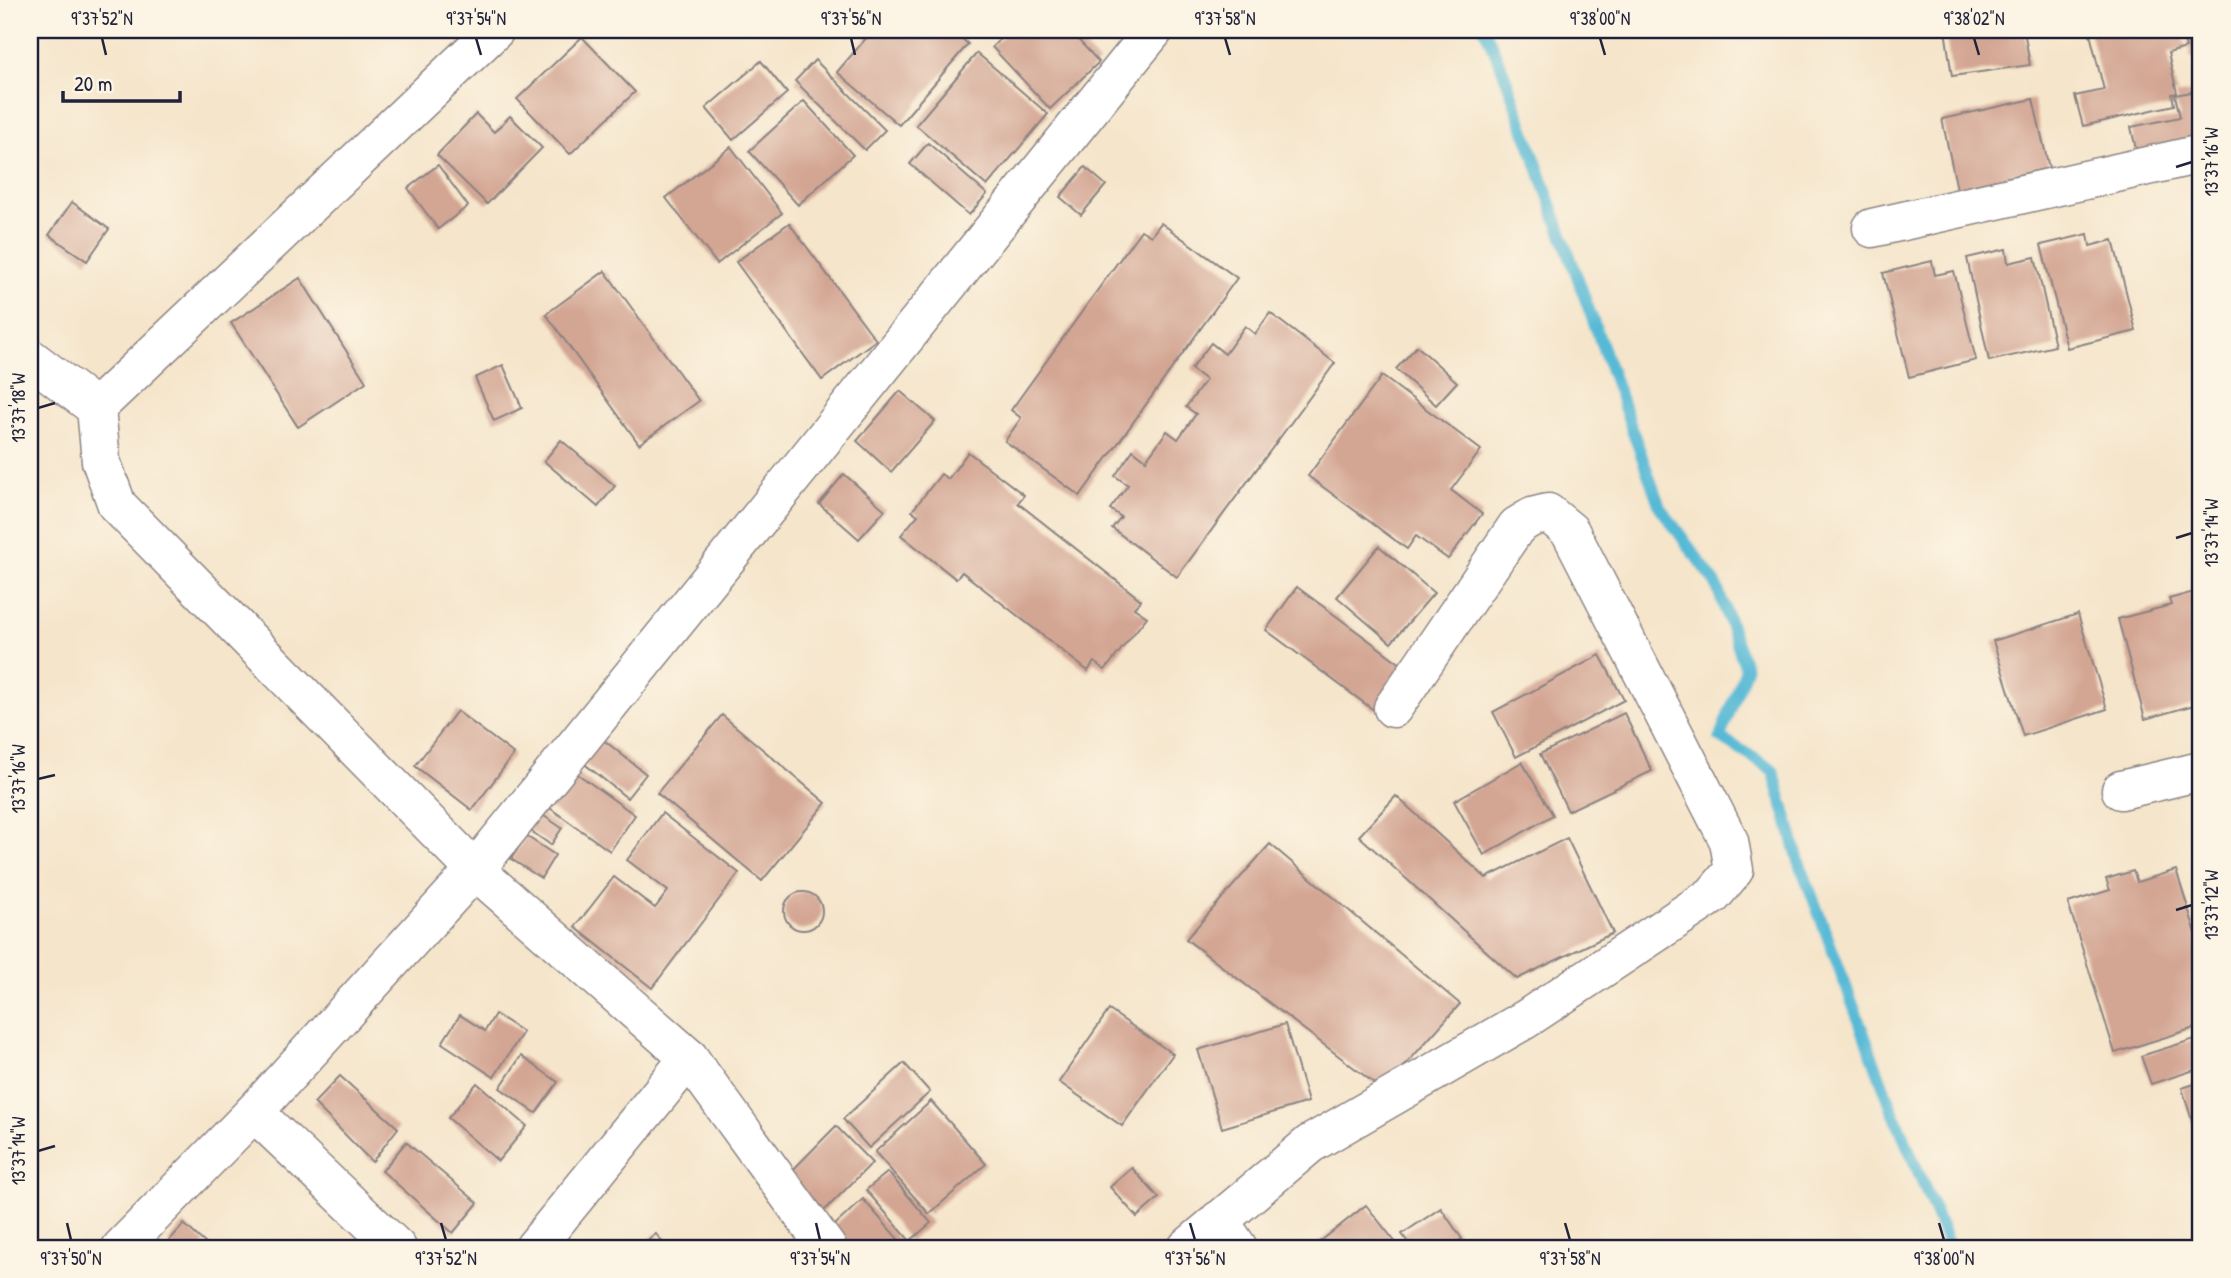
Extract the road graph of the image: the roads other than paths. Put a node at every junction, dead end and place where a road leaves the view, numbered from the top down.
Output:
1 (495, 30) edge
2 (1154, 30) edge
3 (2201, 154) edge
4 (1872, 228) dead end
5 (30, 358) edge
6 (96, 408) junction
7 (1393, 708) dead end
8 (2201, 771) edge
9 (2121, 790) dead end
10 (475, 870) junction
11 (689, 1058) junction
12 (254, 1112) junction
13 (1229, 1234) edge
14 (121, 1248) edge
15 (397, 1248) edge
16 (534, 1248) edge
17 (828, 1248) edge
18 (1186, 1248) edge

1 - 6 street
2 - 10 street
3 - 4 street
5 - 6 street
6 - 10 street
7 - 13 street
8 - 9 street
10 - 11 street
10 - 12 street
11 - 16 street
11 - 17 street
12 - 14 street
12 - 15 street
13 - 18 street

